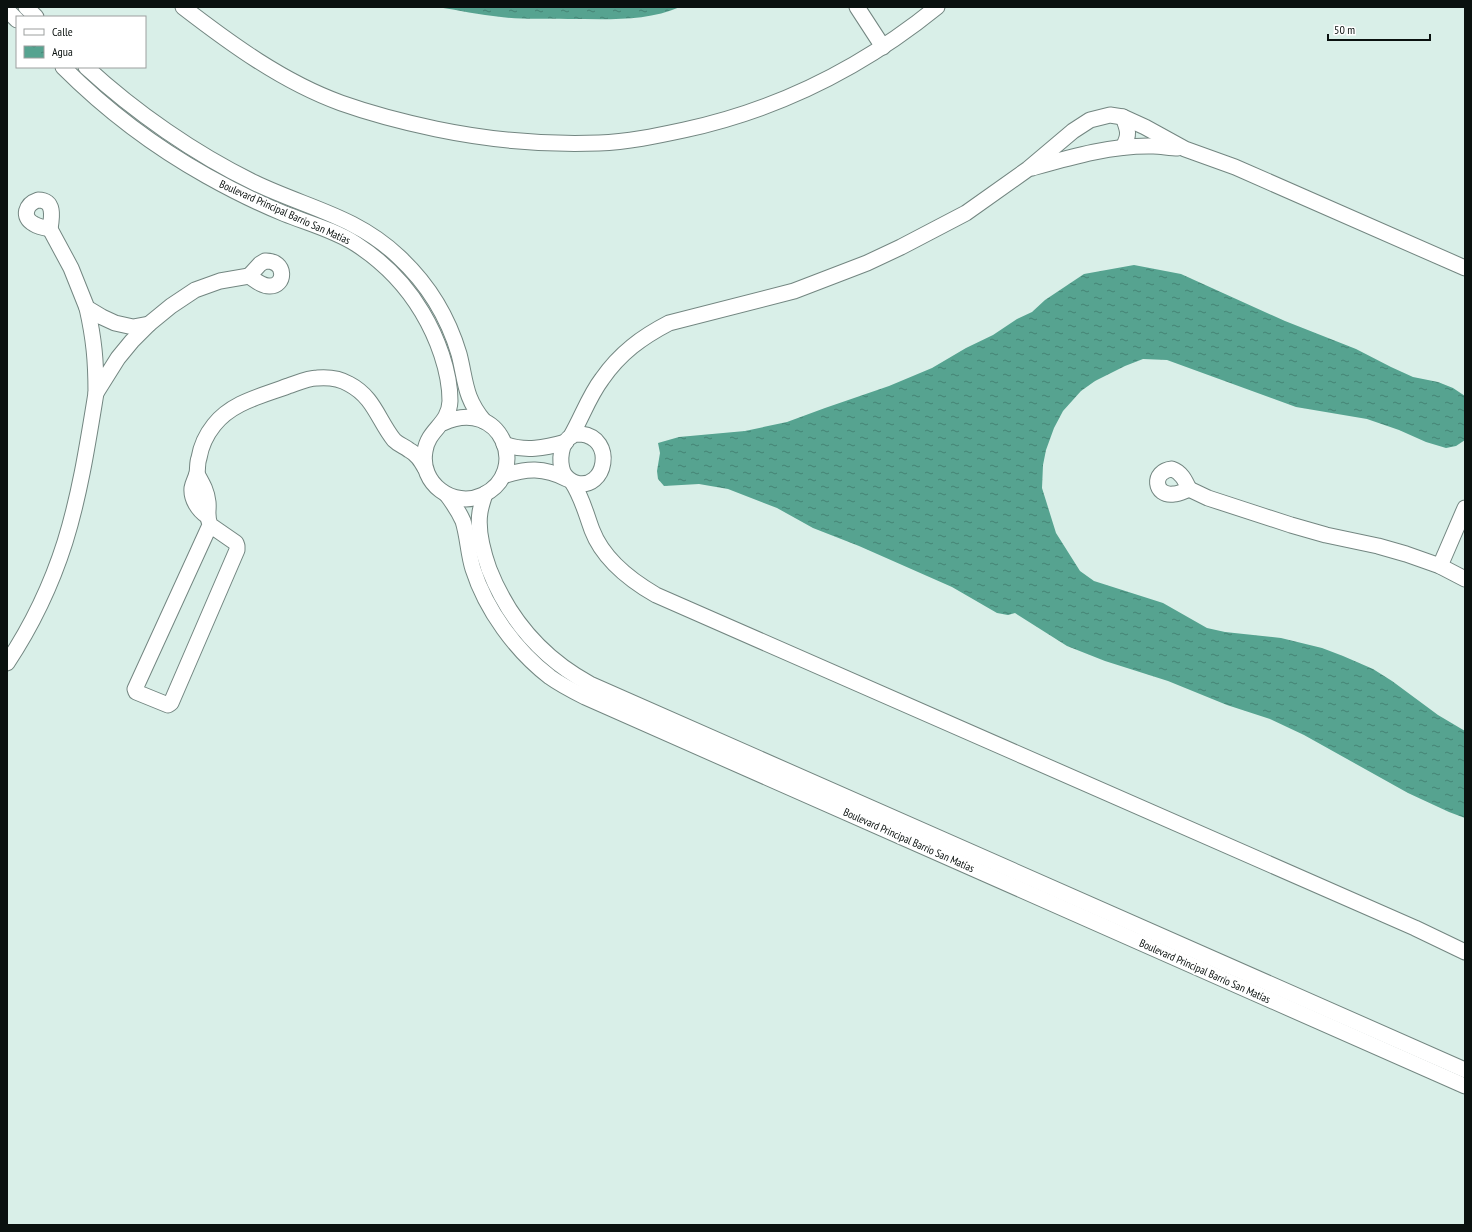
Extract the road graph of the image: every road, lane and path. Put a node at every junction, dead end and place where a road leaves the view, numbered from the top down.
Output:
1 (26, 7) edge
2 (183, 7) edge
3 (857, 7) edge
4 (937, 7) edge
5 (7, 10) edge
6 (35, 16) edge
7 (16, 19) edge
8 (883, 48) junction
9 (64, 68) edge
10 (87, 68) edge
11 (1123, 117) junction
12 (1122, 147) junction
13 (1185, 149) junction
14 (1028, 169) junction
15 (50, 229) dead end
16 (1465, 268) edge
17 (249, 276) dead end
18 (87, 308) junction
19 (149, 324) junction
20 (96, 392) junction
21 (586, 408) junction
22 (484, 421) junction
23 (443, 423) junction
24 (569, 439) junction
25 (428, 440) junction
26 (598, 443) junction
27 (504, 444) junction
28 (409, 450) junction
29 (425, 468) junction
30 (503, 476) junction
31 (596, 478) junction
32 (569, 480) junction
33 (1189, 489) dead end
34 (485, 494) junction
35 (447, 495) junction
36 (583, 504) junction
37 (1465, 508) edge
38 (208, 520) junction
39 (1440, 566) junction
40 (1465, 579) edge
41 (7, 663) edge
42 (1465, 952) edge
43 (1465, 1070) edge
44 (1465, 1086) edge

1 - 6 street
2 - 8 street
3 - 8 street
4 - 8 street
5 - 7 street
9 - 23 street, Boulevard Principal Barrio San Matías
10 - 22 street, Boulevard Principal Barrio San Matías
11 - 12 street
11 - 13 street
11 - 14 street
12 - 13 street
12 - 14 street
13 - 16 street
14 - 21 street
15 - 18 street
17 - 19 street
18 - 19 street
18 - 20 street
19 - 20 street
20 - 41 street
21 - 24 street
21 - 26 street
22 - 23 street
22 - 27 street
23 - 25 street
24 - 26 street
24 - 27 street
24 - 32 street
25 - 28 street
25 - 29 street
26 - 31 street
27 - 30 street
28 - 29 street
28 - 38 street
29 - 35 street
30 - 32 street
30 - 34 street
31 - 32 street
31 - 36 street
32 - 36 street
33 - 39 street
34 - 35 street
34 - 43 street, Boulevard Principal Barrio San Matías
35 - 44 street, Boulevard Principal Barrio San Matías
36 - 42 street
37 - 39 street
38 - 38 street
39 - 40 street

